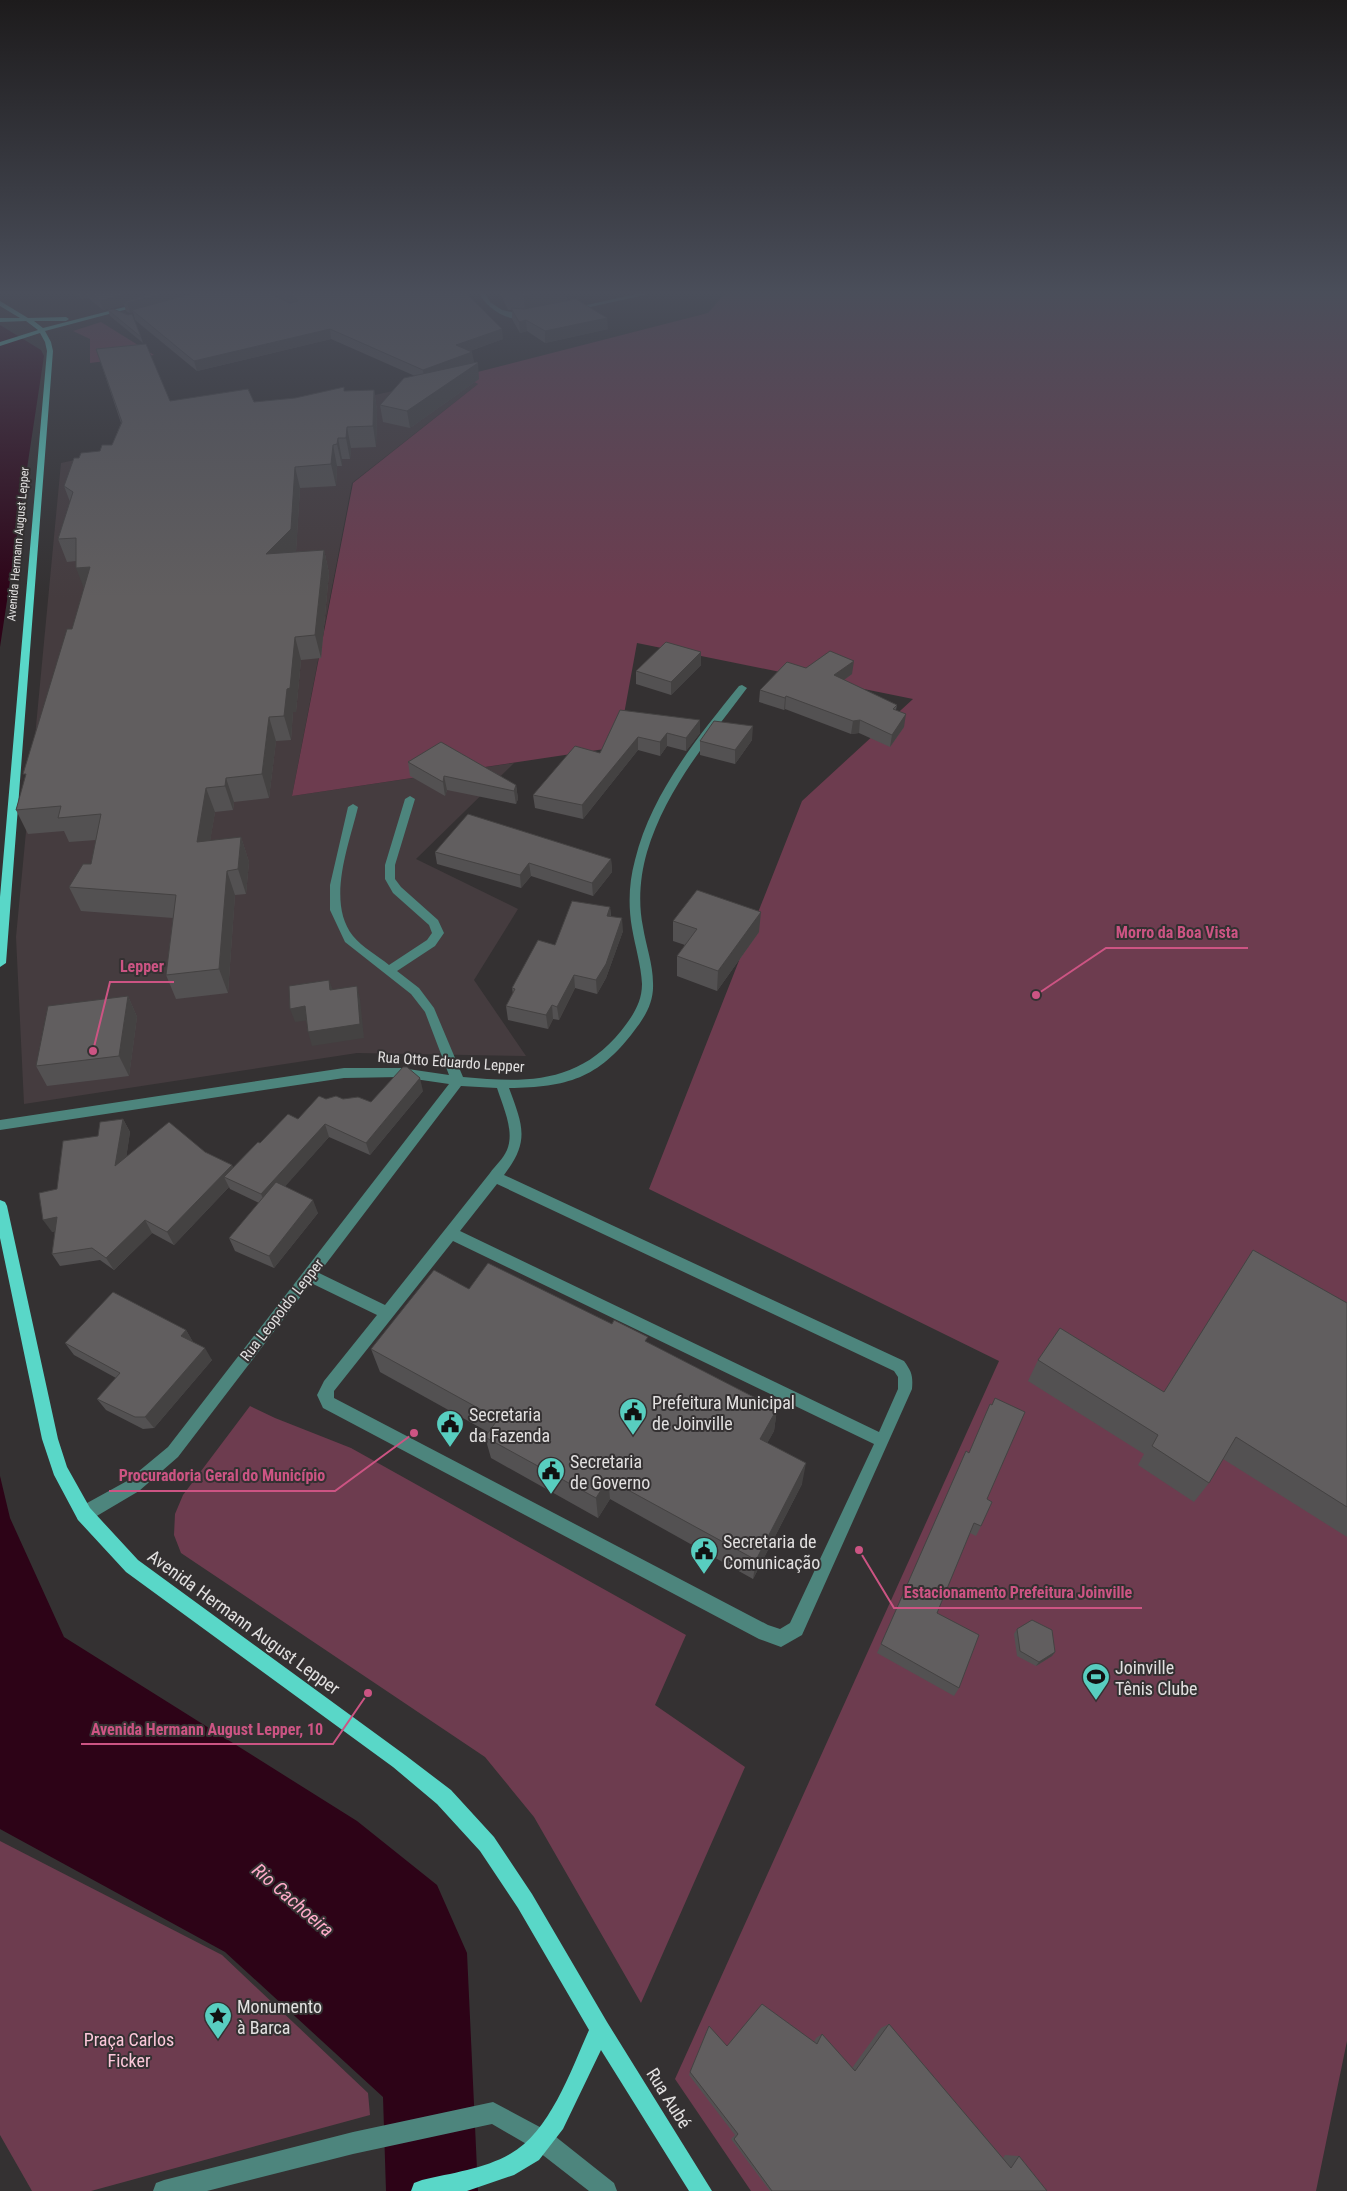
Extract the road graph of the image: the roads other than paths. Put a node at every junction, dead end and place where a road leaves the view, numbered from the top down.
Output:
1 (47, 393) edge
2 (742, 688) dead end
3 (410, 800) dead end
4 (353, 807) dead end
5 (0, 963) edge
6 (390, 970) junction
7 (458, 1081) junction
8 (501, 1083) junction
9 (0, 1125) edge
10 (495, 1177) junction
11 (0, 1206) edge
12 (450, 1233) junction
13 (309, 1275) junction
14 (388, 1313) junction
15 (883, 1441) junction
16 (84, 1514) junction
17 (600, 2029) junction
18 (543, 2140) junction
19 (164, 2191) edge
20 (422, 2191) edge
21 (606, 2191) edge
22 (701, 2191) edge

1 - 5 main road, Avenida Hermann August Lepper
2 - 8 street, Rua Otto Eduardo Lepper
3 - 6 street
4 - 6 street
6 - 7 street
7 - 8 street, Rua Otto Eduardo Lepper
7 - 9 street, Rua Otto Eduardo Lepper
7 - 13 street, Rua Leopoldo Lepper
8 - 10 street
10 - 12 street
10 - 15 street
11 - 16 main road, Avenida Hermann August Lepper
12 - 14 street
12 - 15 street
13 - 14 street
13 - 16 street, Rua Leopoldo Lepper
14 - 15 street
16 - 17 main road, Avenida Hermann August Lepper
17 - 18 main road
17 - 22 main road, Rua Aubé
18 - 19 street
18 - 20 main road
18 - 21 street

